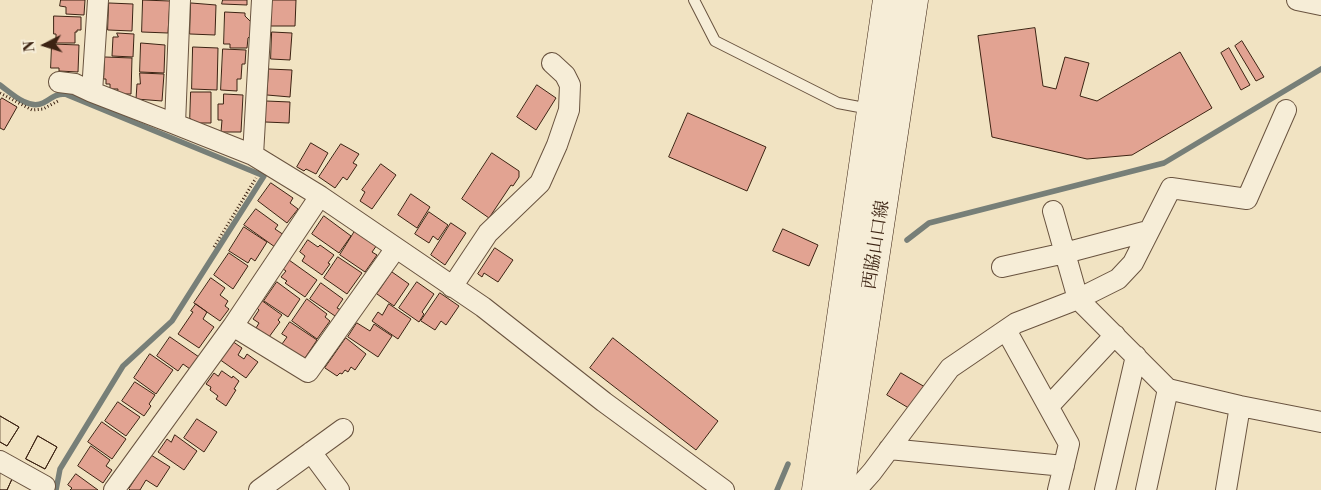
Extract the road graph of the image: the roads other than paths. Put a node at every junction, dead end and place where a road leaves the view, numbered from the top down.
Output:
1 (98, 0) edge
2 (180, 0) edge
3 (262, 0) edge
4 (694, 0) edge
5 (887, 0) edge
6 (914, 0) edge
7 (1297, 0) edge
8 (1321, 5) edge
9 (552, 63) dead end
10 (59, 91) road end
11 (92, 92) junction
12 (871, 109) junction
13 (1286, 110) dead end
14 (175, 124) junction
15 (253, 155) junction
16 (320, 196) junction
17 (1053, 211) dead end
18 (1148, 231) junction
19 (396, 248) junction
20 (1065, 253) junction
21 (1002, 267) dead end
22 (452, 286) junction
23 (1078, 299) junction
24 (233, 326) junction
25 (1006, 330) junction
26 (1115, 335) junction
27 (1136, 356) junction
28 (1168, 389) junction
29 (1050, 406) junction
30 (1240, 406) junction
31 (1321, 422) edge
32 (343, 428) dead end
33 (889, 449) junction
34 (311, 452) junction
35 (0, 460) edge
36 (1064, 466) junction
37 (45, 486) dead end
38 (114, 490) edge
39 (259, 490) edge
40 (339, 490) edge
41 (724, 490) edge
42 (816, 490) edge
43 (840, 490) edge
44 (856, 490) edge
45 (1058, 490) edge
46 (1105, 490) edge
47 (1146, 490) edge
48 (1226, 490) edge

1 - 11 street
2 - 14 street
3 - 15 street
4 - 12 lane
5 - 12 street, 西脇山口線
6 - 43 street, 西脇山口線
7 - 8 street
9 - 22 street
10 - 11 street
11 - 14 street
12 - 42 street, 西脇山口線
13 - 18 street
14 - 15 street
15 - 16 street
16 - 19 street
16 - 24 street
17 - 20 street
18 - 20 street
18 - 23 street
19 - 22 street
19 - 24 street
20 - 21 street
20 - 23 street
22 - 41 street
23 - 25 street
23 - 26 street
24 - 38 street
25 - 29 street
25 - 33 street
26 - 27 street
26 - 29 street
27 - 28 street
27 - 46 street
28 - 30 street
28 - 47 street
29 - 36 street
30 - 31 street
30 - 48 street
32 - 34 street
33 - 36 street
33 - 44 street
34 - 39 street
34 - 40 street
35 - 37 street
36 - 45 street

